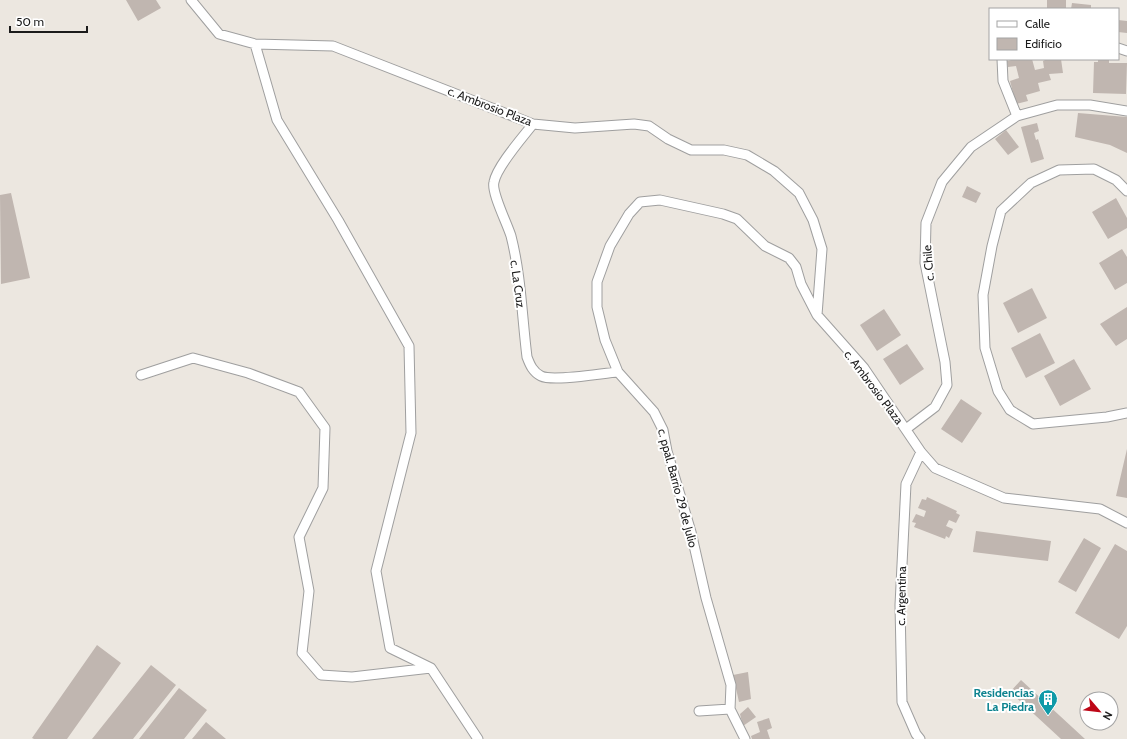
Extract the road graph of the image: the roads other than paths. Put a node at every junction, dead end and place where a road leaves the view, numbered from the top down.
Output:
1 (191, 0) edge
2 (255, 44) junction
3 (1002, 60) edge
4 (1127, 111) edge
5 (1017, 116) junction
6 (533, 124) junction
7 (1127, 191) edge
8 (817, 315) junction
9 (618, 372) junction
10 (141, 375) dead end
11 (1127, 413) edge
12 (906, 429) junction
13 (921, 452) junction
14 (1127, 523) edge
15 (431, 668) junction
16 (730, 709) junction
17 (699, 711) dead end
18 (478, 739) edge
19 (745, 739) edge
20 (920, 739) edge

1 - 2 street, c. Ambrosio Plaza
2 - 6 street, c. Ambrosio Plaza
2 - 15 street
3 - 5 street
4 - 5 street, c. Chile
5 - 12 street, c. Chile
6 - 8 street, c. Ambrosio Plaza
6 - 9 street, c. La Cruz
7 - 11 street
8 - 9 street, c. ppal. Barrio 29 de Julio
8 - 12 street, c. Ambrosio Plaza
9 - 16 street, c. ppal. Barrio 29 de Julio
10 - 15 street
12 - 13 street, c. Ambrosio Plaza
13 - 14 street, c. Ambrosio Plaza
13 - 20 street, c. Argentina
15 - 18 street
16 - 17 street
16 - 19 street, c. ppal. Barrio 29 de Julio

